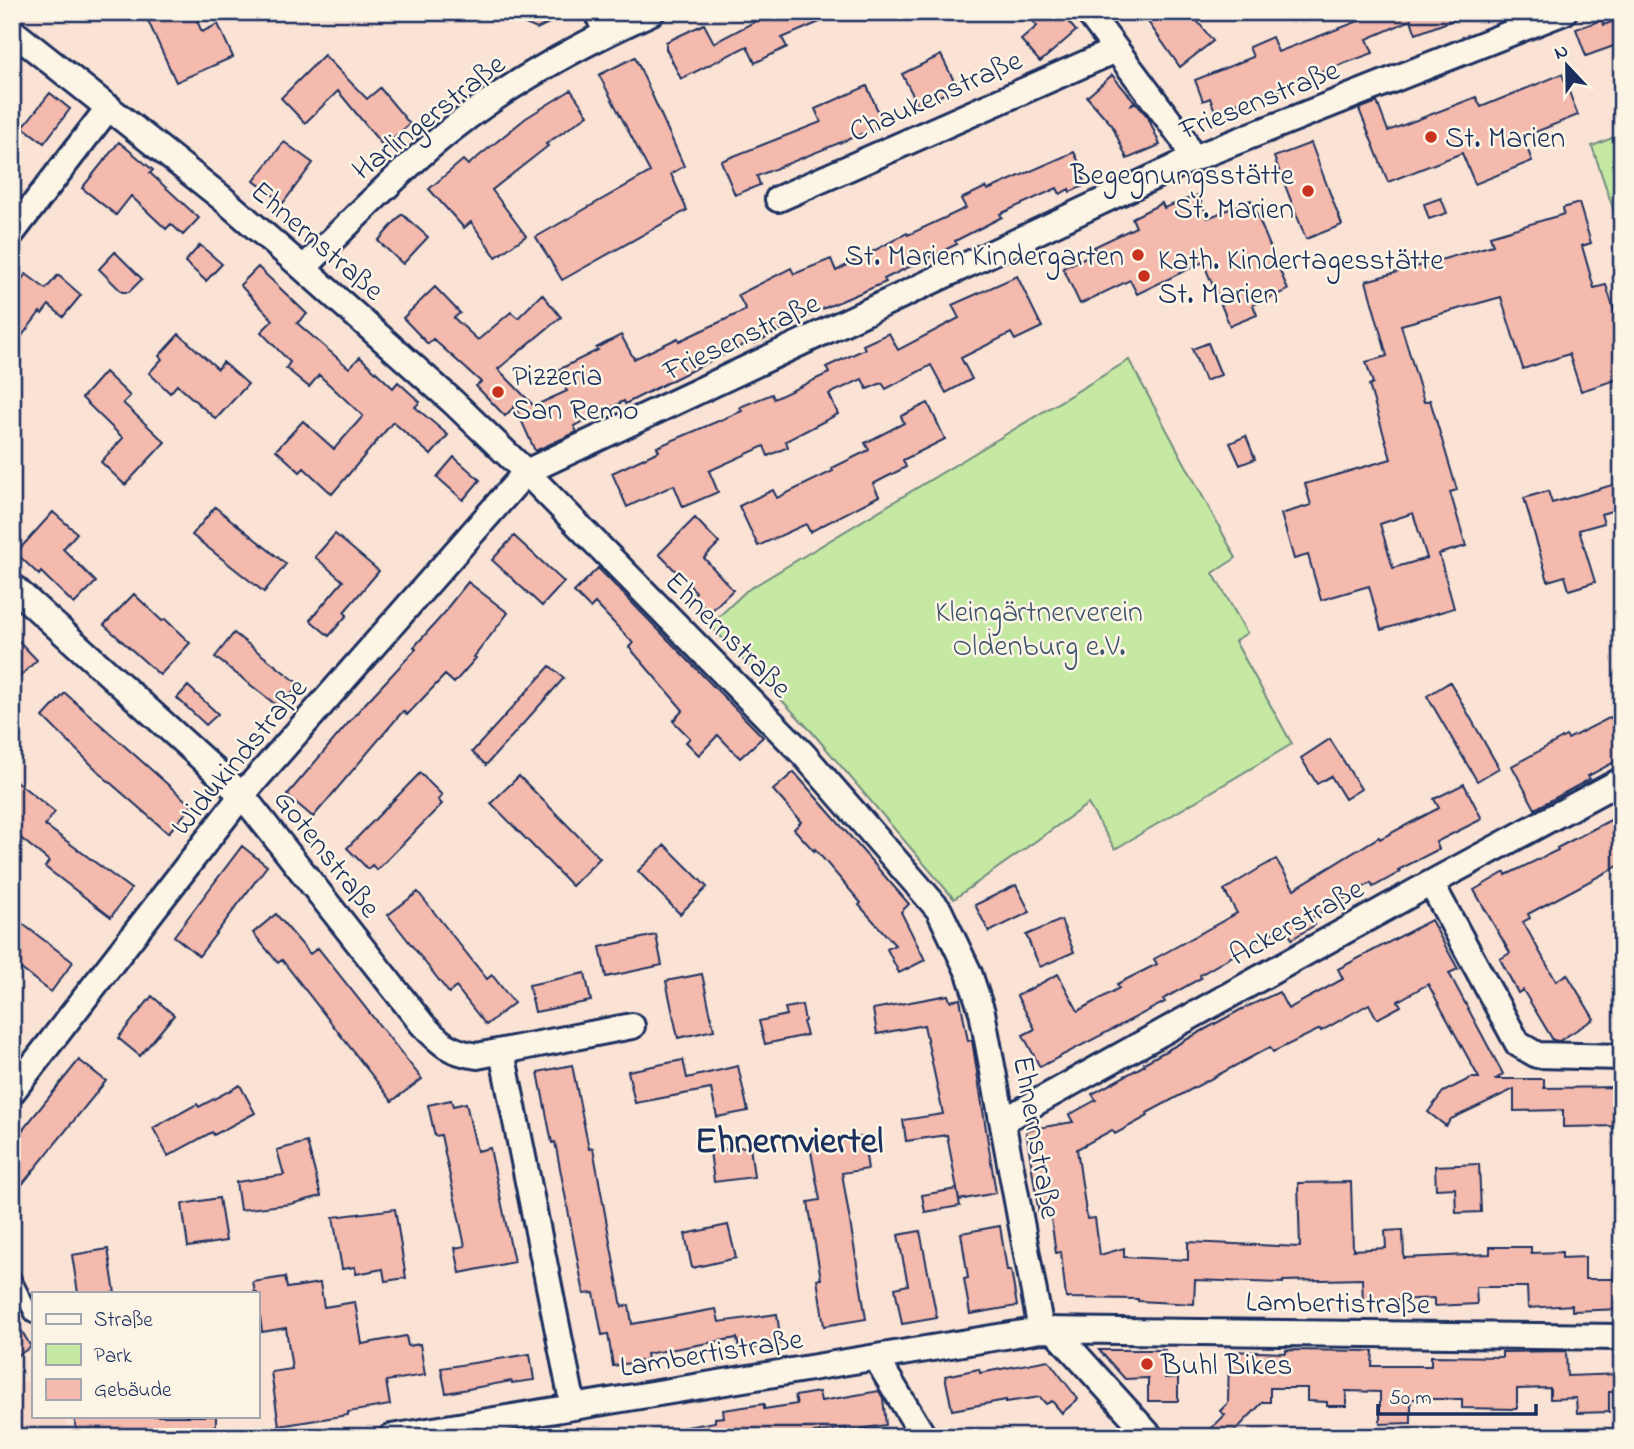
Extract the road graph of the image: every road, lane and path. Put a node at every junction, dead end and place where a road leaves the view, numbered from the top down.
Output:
1 (653, 12) edge
2 (1088, 12) edge
3 (1563, 12) edge
4 (602, 22) edge
5 (12, 31) edge
6 (1116, 50) junction
7 (109, 107) junction
8 (1192, 159) junction
9 (778, 199) dead end
10 (12, 233) edge
11 (304, 268) junction
12 (526, 472) junction
13 (12, 586) edge
14 (1622, 780) edge
15 (242, 795) junction
16 (1431, 883) junction
17 (632, 1026) dead end
18 (502, 1052) junction
19 (1622, 1057) edge
20 (12, 1092) edge
21 (1003, 1121) junction
22 (12, 1275) edge
23 (32, 1314) edge
24 (1047, 1330) junction
25 (1622, 1337) edge
26 (876, 1358) junction
27 (573, 1406) junction
28 (391, 1437) edge
29 (924, 1437) edge
30 (1151, 1437) edge

1 - 4 street, Harlingerstraße
2 - 6 street
3 - 8 street, Friesenstraße
4 - 11 street, Harlingerstraße
5 - 7 street, Ehnernstraße
6 - 8 street
6 - 9 street, Chaukenstraße
7 - 10 street
7 - 11 street, Ehnernstraße
8 - 12 street, Friesenstraße
11 - 12 street, Ehnernstraße
12 - 15 street, Widukindstraße
12 - 21 street, Ehnernstraße
13 - 15 street, Gotenstraße
14 - 16 street, Ackerstraße
15 - 18 street, Gotenstraße
15 - 20 street, Widukindstraße
16 - 19 street
16 - 21 street, Ackerstraße
17 - 18 street, Gotenstraße
18 - 27 street
21 - 24 street, Ehnernstraße
22 - 23 lane
24 - 25 street, Lambertistraße
24 - 26 street, Lambertistraße
24 - 30 street
26 - 27 street, Lambertistraße
26 - 29 street
27 - 28 street, Lambertistraße

